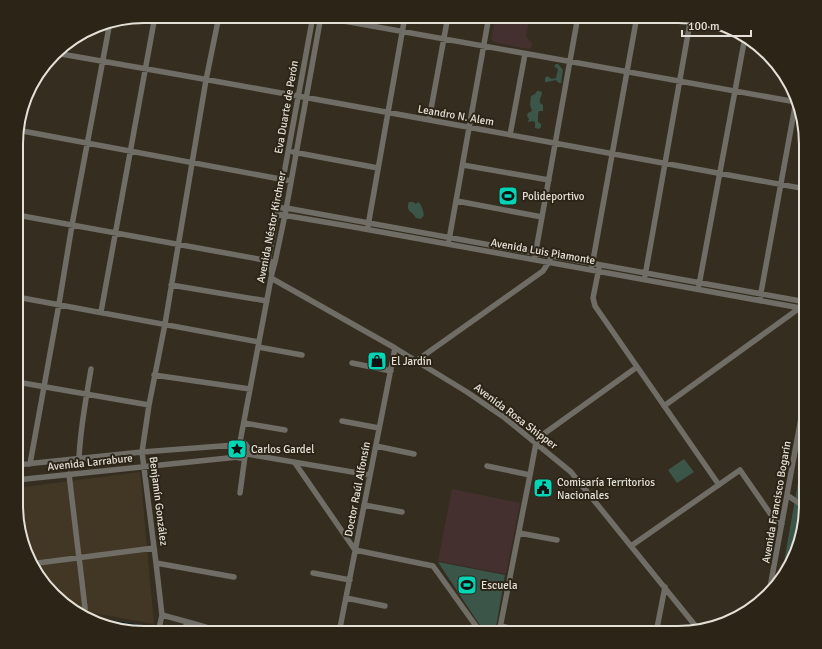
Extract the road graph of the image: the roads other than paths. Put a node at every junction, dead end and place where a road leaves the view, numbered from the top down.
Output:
1 (154, 23) edge
2 (218, 23) edge
3 (316, 23) edge
4 (317, 23) edge
5 (357, 23) edge
6 (404, 23) edge
7 (447, 23) edge
8 (488, 23) edge
9 (577, 23) edge
10 (636, 23) edge
11 (690, 23) edge
12 (109, 28) edge
13 (402, 31) junction
14 (444, 39) junction
15 (744, 42) edge
16 (484, 46) junction
17 (63, 54) edge
18 (525, 54) junction
19 (102, 61) junction
20 (570, 62) junction
21 (146, 69) junction
22 (627, 72) junction
23 (206, 80) junction
24 (680, 81) junction
25 (735, 91) junction
26 (299, 96) junction
27 (306, 98) junction
28 (791, 101) edge
29 (794, 110) edge
30 (388, 112) junction
31 (429, 120) junction
32 (470, 127) junction
33 (24, 131) edge
34 (510, 135) junction
35 (87, 143) junction
36 (556, 143) junction
37 (130, 151) junction
38 (288, 151) junction
39 (296, 152) junction
40 (613, 155) junction
41 (192, 163) junction
42 (665, 164) junction
43 (463, 165) junction
44 (378, 168) junction
45 (720, 174) junction
46 (283, 180) junction
47 (549, 180) junction
48 (291, 181) junction
49 (781, 185) junction
50 (799, 188) edge
51 (457, 201) junction
52 (278, 208) junction
53 (286, 208) junction
54 (277, 214) junction
55 (285, 215) junction
56 (23, 216) edge
57 (542, 216) junction
58 (72, 225) junction
59 (368, 226) junction
60 (115, 233) junction
61 (449, 241) junction
62 (178, 244) junction
63 (551, 256) junction
64 (535, 257) junction
65 (268, 261) junction
66 (275, 262) junction
67 (549, 262) junction
68 (595, 268) junction
69 (646, 273) junction
70 (272, 275) junction
71 (644, 280) junction
72 (171, 285) junction
73 (699, 286) junction
74 (761, 294) junction
75 (23, 298) edge
76 (267, 301) junction
77 (759, 301) junction
78 (799, 301) edge
79 (59, 304) junction
80 (799, 308) edge
81 (101, 312) junction
82 (799, 312) edge
83 (165, 324) junction
84 (258, 345) junction
85 (395, 348) junction
86 (302, 355) dead end
87 (416, 361) junction
88 (352, 363) dead end
89 (638, 367) junction
90 (91, 369) dead end
91 (391, 371) junction
92 (154, 374) junction
93 (23, 383) edge
94 (44, 387) junction
95 (250, 389) junction
96 (86, 394) junction
97 (149, 405) junction
98 (664, 406) junction
99 (342, 421) dead end
100 (244, 423) junction
101 (380, 428) junction
102 (285, 430) dead end
103 (799, 435) edge
104 (536, 443) junction
105 (237, 444) junction
106 (376, 446) junction
107 (142, 452) junction
108 (414, 454) dead end
109 (246, 455) junction
110 (238, 457) junction
111 (79, 459) junction
112 (295, 463) junction
113 (23, 464) edge
114 (30, 464) junction
115 (144, 466) junction
116 (487, 466) dead end
117 (69, 474) junction
118 (370, 475) junction
119 (530, 475) junction
120 (23, 479) edge
121 (719, 485) junction
122 (240, 493) dead end
123 (787, 495) junction
124 (799, 503) edge
125 (364, 505) junction
126 (402, 512) dead end
127 (782, 524) junction
128 (519, 533) junction
129 (558, 540) dead end
130 (631, 546) junction
131 (154, 548) junction
132 (355, 550) junction
133 (79, 558) junction
134 (38, 563) edge
135 (156, 563) junction
136 (313, 573) dead end
137 (234, 577) dead end
138 (774, 578) edge
139 (350, 580) junction
140 (665, 587) junction
141 (346, 598) junction
142 (385, 606) dead end
143 (85, 611) edge
144 (162, 615) junction
145 (187, 622) junction
146 (695, 625) edge
147 (160, 626) edge
148 (186, 626) edge
149 (200, 626) edge
150 (340, 626) edge
151 (476, 626) edge
152 (500, 626) edge
153 (657, 626) edge

1 - 21 street
2 - 23 street, Benjamín González
3 - 26 street, Eva Duarte de Perón
4 - 27 street, Avenida Néstor Kirchner
5 - 13 street
6 - 13 street
7 - 14 street
8 - 16 street
9 - 20 street
10 - 22 street
11 - 24 street
12 - 19 street
13 - 14 street
13 - 30 street
14 - 16 street
14 - 31 street
15 - 25 street
16 - 18 street
16 - 32 street
17 - 19 street, Leandro N. Alem
18 - 20 street
18 - 34 street
19 - 21 street, Leandro N. Alem
19 - 35 street
20 - 22 street
20 - 36 street
21 - 23 street, Leandro N. Alem
21 - 37 street
22 - 24 street
22 - 40 street
23 - 26 street, Leandro N. Alem
23 - 41 street, Benjamín González
24 - 25 street
24 - 42 street
25 - 28 street
25 - 45 street
26 - 27 street, Leandro N. Alem
26 - 38 street, Eva Duarte de Perón
27 - 30 street, Leandro N. Alem
27 - 39 street, Avenida Néstor Kirchner
29 - 49 street
30 - 31 street, Leandro N. Alem
30 - 44 street
31 - 32 street, Leandro N. Alem
32 - 34 street, Leandro N. Alem
32 - 43 street
33 - 35 street
34 - 36 street, Leandro N. Alem
35 - 37 street
35 - 58 street
36 - 40 street, Leandro N. Alem
36 - 47 street
37 - 41 street
37 - 60 street
38 - 39 street
38 - 46 street, Eva Duarte de Perón
39 - 44 street
39 - 48 street, Avenida Néstor Kirchner
40 - 42 street, Leandro N. Alem
40 - 68 street
41 - 46 street
41 - 62 street, Benjamín González
42 - 45 street, Leandro N. Alem
42 - 69 street
43 - 47 street
43 - 51 street
44 - 59 street
45 - 49 street, Leandro N. Alem
45 - 73 street
46 - 48 street
46 - 52 street, Eva Duarte de Perón
47 - 57 street
48 - 53 street, Avenida Néstor Kirchner
49 - 50 street, Leandro N. Alem
49 - 74 street
51 - 57 street
51 - 61 street
52 - 53 street, Avenida Luis Piamonte
52 - 54 street, Eva Duarte de Perón
53 - 55 street, Avenida Néstor Kirchner
53 - 59 street, Avenida Luis Piamonte
54 - 55 street, Avenida Luis Piamonte
54 - 65 street, Eva Duarte de Perón
55 - 59 street, Avenida Luis Piamonte
55 - 66 street, Avenida Néstor Kirchner
56 - 58 street
57 - 64 street
58 - 60 street
58 - 79 street
59 - 61 street, Avenida Luis Piamonte
60 - 62 street
60 - 81 street
61 - 64 street, Avenida Luis Piamonte
62 - 65 street
62 - 72 street, Benjamín González
63 - 64 street, Avenida Luis Piamonte
63 - 67 street
63 - 68 street, Avenida Luis Piamonte
64 - 67 street, Avenida Luis Piamonte
65 - 66 street
65 - 70 street
66 - 70 street, Avenida Néstor Kirchner
67 - 68 street, Avenida Luis Piamonte
67 - 87 street
68 - 69 street, Avenida Luis Piamonte
68 - 71 street, Avenida Luis Piamonte
68 - 89 street
69 - 71 street
69 - 73 street, Avenida Luis Piamonte
70 - 76 street, Avenida Néstor Kirchner
70 - 85 street, Avenida Rosa Shipper
71 - 73 street, Avenida Luis Piamonte
72 - 76 street
72 - 83 street, Benjamín González
73 - 74 street, Avenida Luis Piamonte
73 - 77 street, Avenida Luis Piamonte
74 - 77 street
74 - 78 street, Avenida Luis Piamonte
75 - 79 street
76 - 84 street, Avenida Néstor Kirchner
77 - 80 street, Avenida Luis Piamonte
79 - 81 street
79 - 94 street
81 - 83 street
82 - 98 street
83 - 84 street
83 - 92 street, Benjamín González
84 - 86 street
84 - 95 street, Avenida Néstor Kirchner
85 - 87 street, Avenida Rosa Shipper
85 - 91 street, Doctor Raúl Alfonsín
87 - 104 street, Avenida Rosa Shipper
88 - 91 street
89 - 98 street
89 - 104 street
90 - 96 street
91 - 101 street, Doctor Raúl Alfonsín
92 - 95 street
92 - 97 street, Benjamín González
93 - 94 street
94 - 96 street
94 - 114 street
95 - 100 street, Avenida Néstor Kirchner
96 - 97 street
96 - 111 street
97 - 107 street, Benjamín González
98 - 121 street
99 - 101 street
100 - 102 street
100 - 105 street, Avenida Néstor Kirchner
101 - 106 street, Doctor Raúl Alfonsín
103 - 123 street, Avenida Francisco Bogarín
104 - 119 street
104 - 130 street, Avenida Rosa Shipper
105 - 107 street, Avenida Larrabure
105 - 109 street
105 - 110 street
106 - 108 street
106 - 118 street, Doctor Raúl Alfonsín
107 - 111 street, Avenida Larrabure
107 - 115 street, Benjamín González
109 - 110 street
109 - 112 street
109 - 122 street
110 - 115 street, Avenida Larrabure
111 - 114 street, Avenida Larrabure
112 - 118 street
112 - 132 street
113 - 114 street, Avenida Larrabure
115 - 117 street, Avenida Larrabure
115 - 131 street, Benjamín González
116 - 119 street
117 - 120 street, Avenida Larrabure
117 - 133 street
118 - 125 street, Doctor Raúl Alfonsín
119 - 128 street
121 - 127 street
121 - 130 street
123 - 124 street
123 - 127 street, Avenida Francisco Bogarín
125 - 126 street
125 - 132 street, Doctor Raúl Alfonsín
127 - 138 street, Avenida Francisco Bogarín
128 - 129 street
128 - 152 street
130 - 140 street, Avenida Rosa Shipper
131 - 133 street
131 - 135 street, Benjamín González
132 - 139 street, Doctor Raúl Alfonsín
132 - 151 street
133 - 134 street
133 - 143 street
135 - 137 street
135 - 144 street, Benjamín González
136 - 139 street
139 - 141 street, Doctor Raúl Alfonsín
140 - 146 street, Avenida Rosa Shipper
140 - 153 street
141 - 142 street
141 - 150 street, Doctor Raúl Alfonsín
144 - 145 street
144 - 147 street, Benjamín González
145 - 148 street
145 - 149 street

